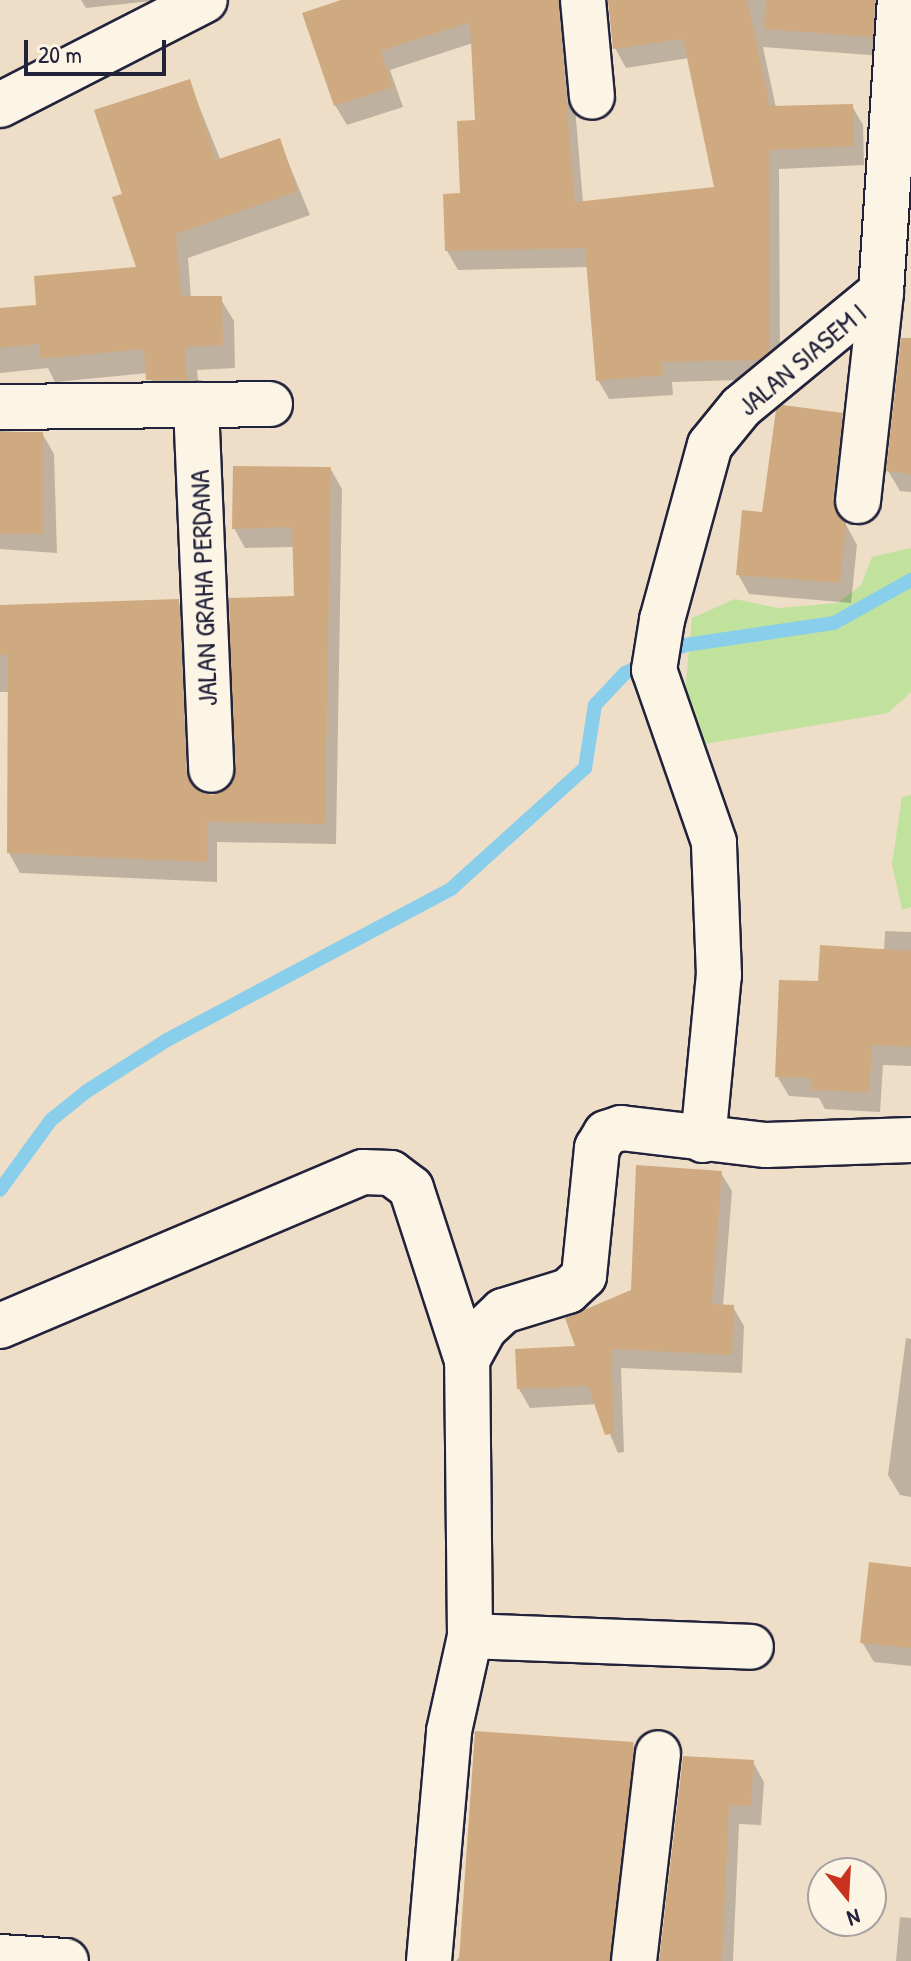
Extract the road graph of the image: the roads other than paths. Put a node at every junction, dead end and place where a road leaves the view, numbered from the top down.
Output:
1 (205, 0) edge
2 (583, 0) edge
3 (900, 0) edge
4 (592, 97) dead end
5 (0, 105) edge
6 (881, 292) junction
7 (270, 404) dead end
8 (196, 405) junction
9 (0, 407) edge
10 (858, 501) dead end
11 (211, 770) dead end
12 (703, 1140) junction
13 (911, 1140) edge
14 (0, 1326) edge
15 (467, 1360) junction
16 (470, 1636) junction
17 (751, 1647) dead end
18 (658, 1753) dead end
19 (0, 1957) edge
20 (66, 1961) edge
21 (429, 1961) edge
22 (634, 1961) edge

1 - 5 street
2 - 4 street
3 - 6 street, JALAN SIASEM I
6 - 10 street
6 - 12 street, JALAN SIASEM I
7 - 8 street
8 - 9 street
8 - 11 street, JALAN GRAHA PERDANA
12 - 13 street
12 - 15 street
14 - 15 street
15 - 16 street
16 - 17 street
16 - 21 street
18 - 22 street
19 - 20 street

